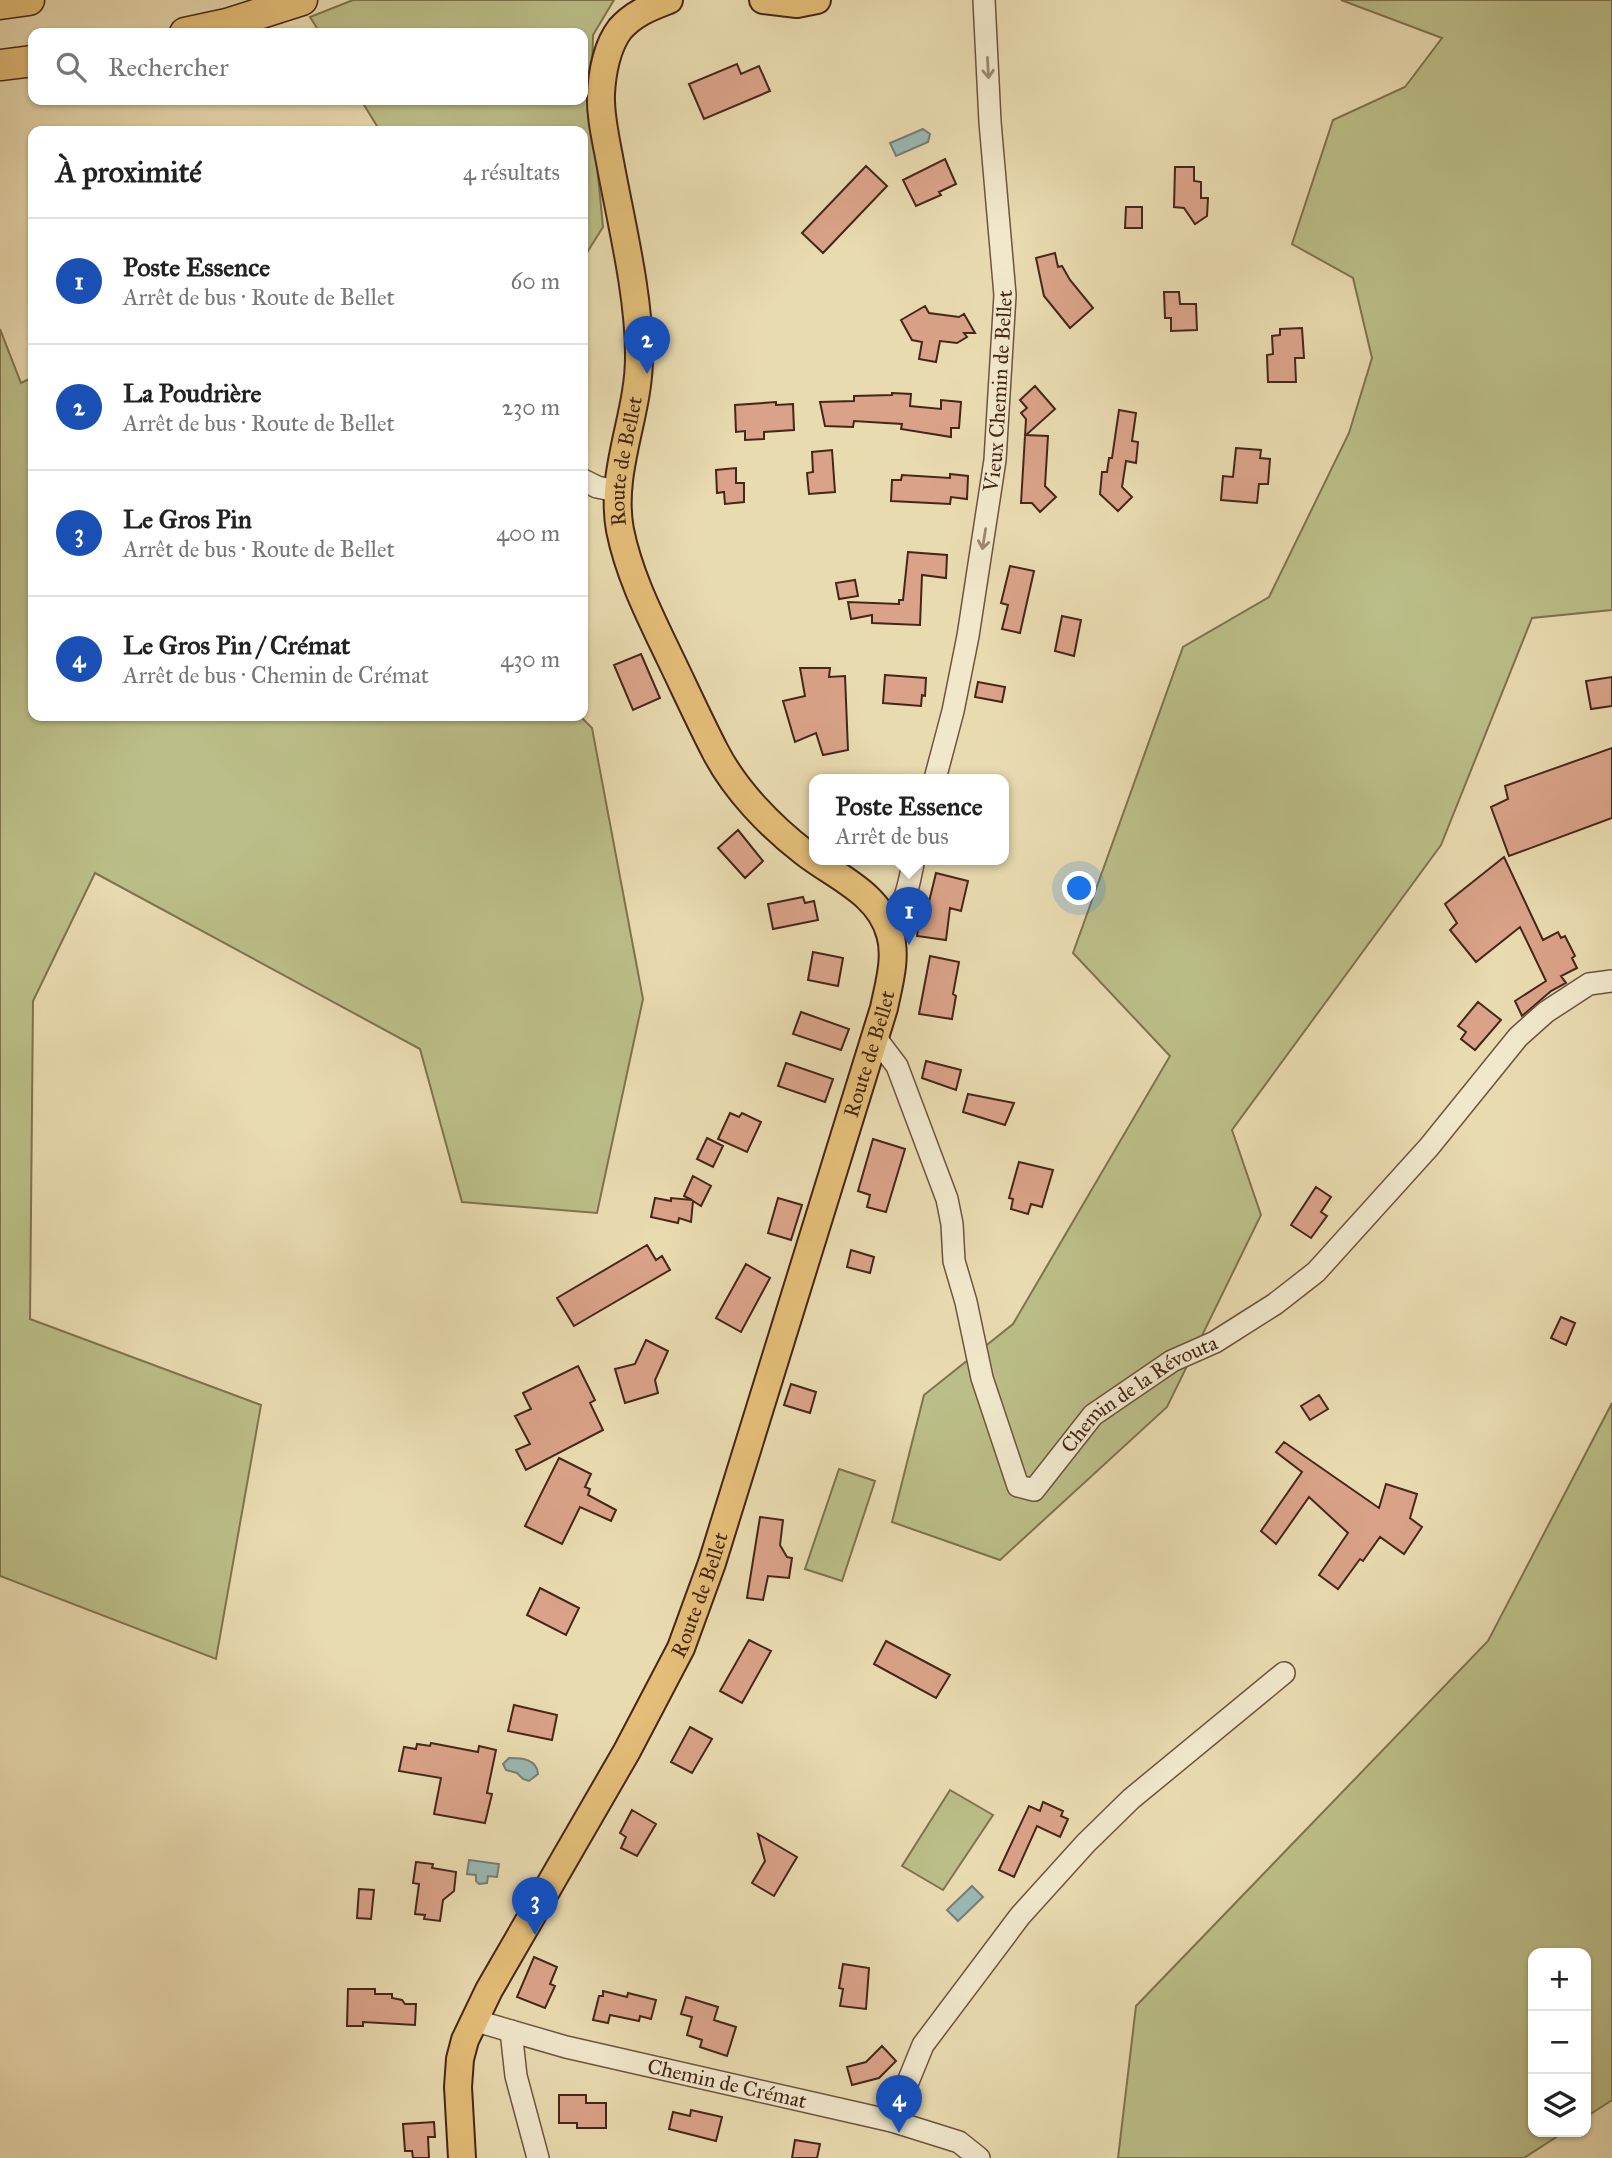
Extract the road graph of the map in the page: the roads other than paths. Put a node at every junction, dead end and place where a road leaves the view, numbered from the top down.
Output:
1 (29, 0) edge
2 (302, 0) edge
3 (669, 0) edge
4 (763, 0) edge
5 (817, 0) edge
6 (984, 0) edge
7 (0, 4) edge
8 (208, 28) edge
9 (28, 62) edge
10 (0, 65) edge
11 (588, 482) edge
12 (617, 491) junction
13 (936, 774) edge
14 (809, 856) edge
15 (823, 865) edge
16 (913, 865) edge
17 (886, 922) junction
18 (1612, 981) edge
19 (875, 1037) junction
20 (1284, 1673) dead end
21 (473, 2020) junction
22 (511, 2031) junction
23 (892, 2121) junction
24 (461, 2158) edge
25 (538, 2158) edge
26 (979, 2158) edge

1 - 7 highway
2 - 8 highway
3 - 12 main road, Route de Bellet
4 - 5 main road
6 -> 13 street, Vieux Chemin de Bellet
9 - 10 highway
11 - 12 street
12 - 14 main road, Route de Bellet
15 - 17 main road, Route de Bellet
16 - 17 street
17 - 19 main road, Route de Bellet
18 - 19 street, Chemin de la Révouta
19 - 21 main road, Route de Bellet
20 - 23 street
21 - 22 street, Chemin de Crémat
21 - 24 main road, Route de Bellet
22 - 23 street, Chemin de Crémat
22 - 25 street
23 - 26 street, Chemin de Crémat

